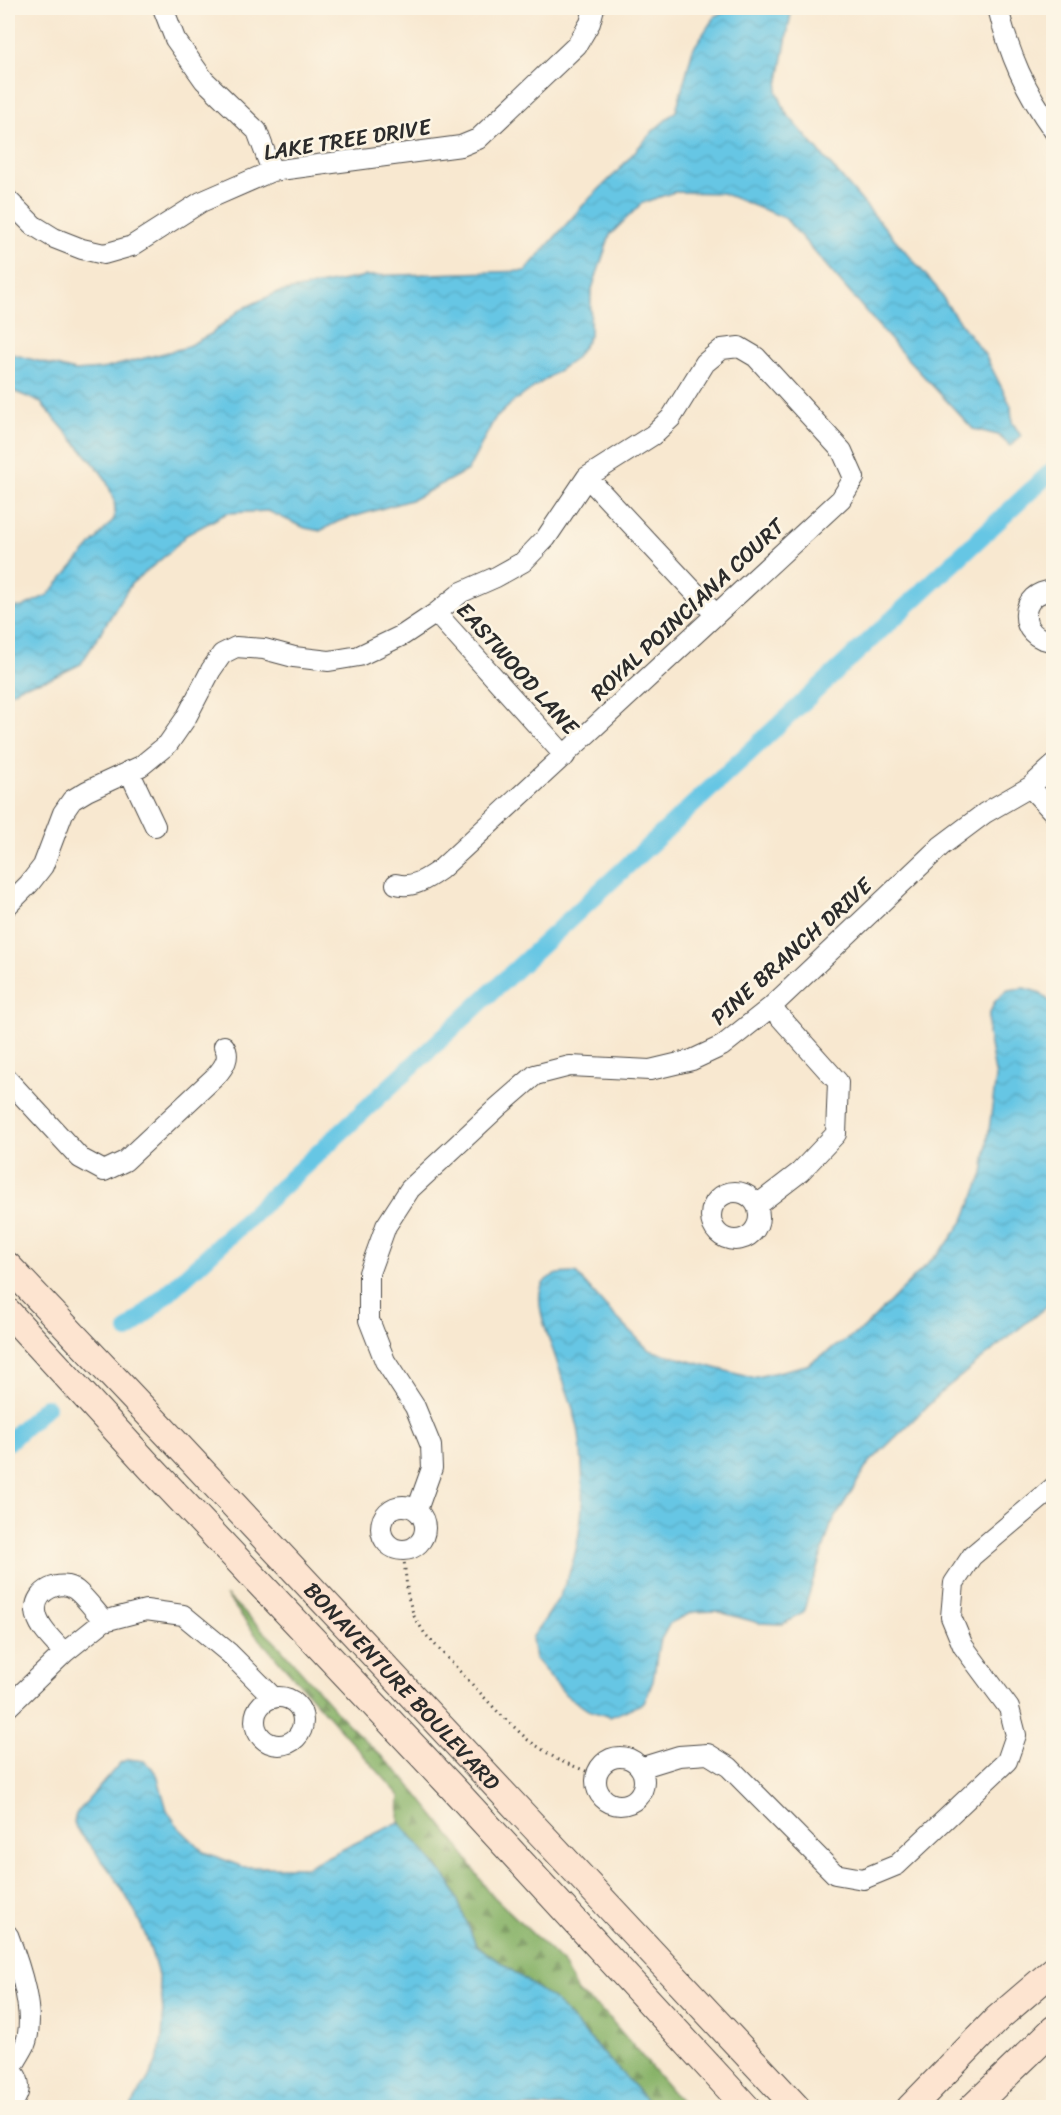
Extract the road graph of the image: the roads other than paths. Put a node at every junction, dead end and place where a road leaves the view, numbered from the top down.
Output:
1 (163, 8) edge
2 (594, 8) edge
3 (998, 8) edge
4 (1053, 131) edge
5 (272, 171) junction
6 (8, 200) edge
7 (587, 477) junction
8 (1053, 591) edge
9 (436, 613) junction
10 (715, 614) junction
11 (1053, 641) edge
12 (565, 756) junction
13 (1053, 765) edge
14 (129, 771) junction
15 (1030, 787) junction
16 (1053, 813) edge
17 (155, 826) dead end
18 (396, 884) dead end
19 (8, 905) edge
20 (771, 1007) junction
21 (224, 1046) dead end
22 (8, 1080) edge
23 (757, 1205) dead end
24 (8, 1266) edge
25 (8, 1312) edge
26 (1053, 1487) edge
27 (417, 1510) junction
28 (104, 1621) junction
29 (64, 1653) junction
30 (274, 1698) dead end
31 (8, 1707) edge
32 (640, 1768) junction
33 (8, 1935) edge
34 (1053, 1970) edge
35 (1053, 2029) edge
36 (9, 2069) edge
37 (8, 2105) edge
38 (747, 2108) edge
39 (797, 2108) edge
40 (910, 2108) edge
41 (972, 2108) edge

1 - 5 street
2 - 5 street, LAKE TREE DRIVE
3 - 4 street
5 - 6 street, LAKE TREE DRIVE
7 - 9 street
7 - 10 street
7 - 10 street, ROYAL POINCIANA COURT
8 - 11 street
9 - 12 street, EASTWOOD LANE
9 - 14 street
10 - 12 street, ROYAL POINCIANA COURT
12 - 18 street, ROYAL POINCIANA COURT
13 - 15 street, PINE BRANCH DRIVE
14 - 17 street
14 - 19 street
15 - 16 street
15 - 20 street, PINE BRANCH DRIVE
20 - 23 street
20 - 27 street, PINE BRANCH DRIVE
21 - 22 street
24 - 39 main road, BONAVENTURE BOULEVARD
25 - 38 main road, BONAVENTURE BOULEVARD
26 - 32 street
27 - 27 street
28 - 29 street
28 - 29 street
28 - 30 street
29 - 31 street
32 - 32 street
33 - 36 street
34 - 40 main road
35 - 41 main road
36 - 37 street

